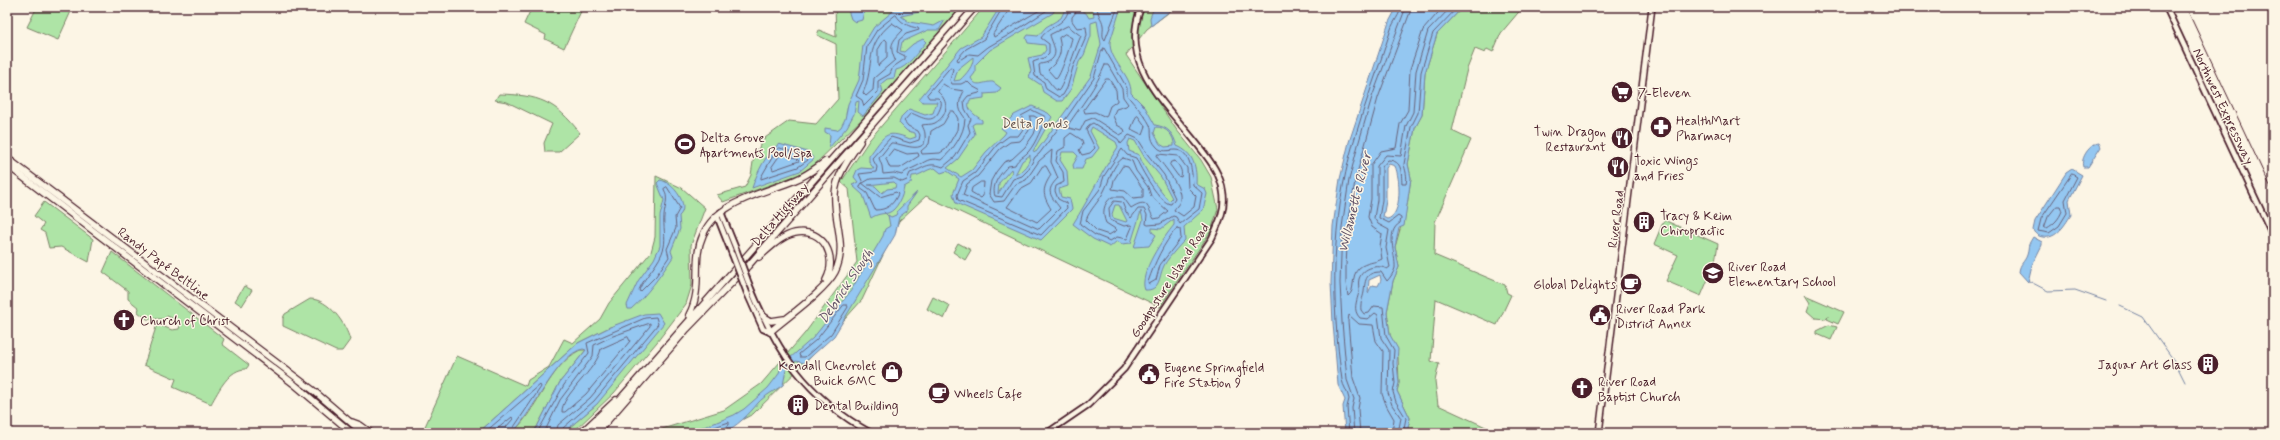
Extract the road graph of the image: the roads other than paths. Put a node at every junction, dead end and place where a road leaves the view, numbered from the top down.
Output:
1 (966, 7) edge
2 (975, 7) edge
3 (1141, 7) edge
4 (1652, 7) edge
5 (2166, 7) edge
6 (871, 125) junction
7 (834, 154) junction
8 (7, 158) edge
9 (7, 165) edge
10 (719, 214) junction
11 (2273, 236) edge
12 (748, 266) junction
13 (821, 288) junction
14 (763, 316) junction
15 (786, 318) junction
16 (685, 322) junction
17 (770, 332) junction
18 (632, 386) junction
19 (349, 421) junction
20 (352, 433) edge
21 (363, 433) edge
22 (371, 433) edge
23 (581, 433) edge
24 (590, 433) edge
25 (597, 433) edge
26 (871, 433) edge
27 (1047, 433) edge
28 (1599, 433) edge

1 - 7 highway, Delta Highway
2 - 6 highway, Delta Highway
3 - 27 main road, Goodpasture Island Road
4 - 28 main road, River Road
5 - 11 main road, Northwest Expressway
6 - 12 highway, Delta Highway
6 - 13 highway
7 - 10 highway
7 - 16 highway, Delta Highway
8 - 19 highway, Randy Papé Beltline
9 - 20 highway, Randy Papé Beltline
10 - 14 main road, bridge
10 - 16 highway
10 - 17 main road, bridge
12 - 13 highway
12 - 25 highway, Delta Highway
13 - 15 highway
14 - 15 highway
14 - 17 main road
15 - 17 highway
16 - 18 highway, Delta Highway
17 - 26 main road
18 - 23 highway
18 - 24 highway, Delta Highway
19 - 21 highway, Randy Papé Beltline
19 - 22 highway

